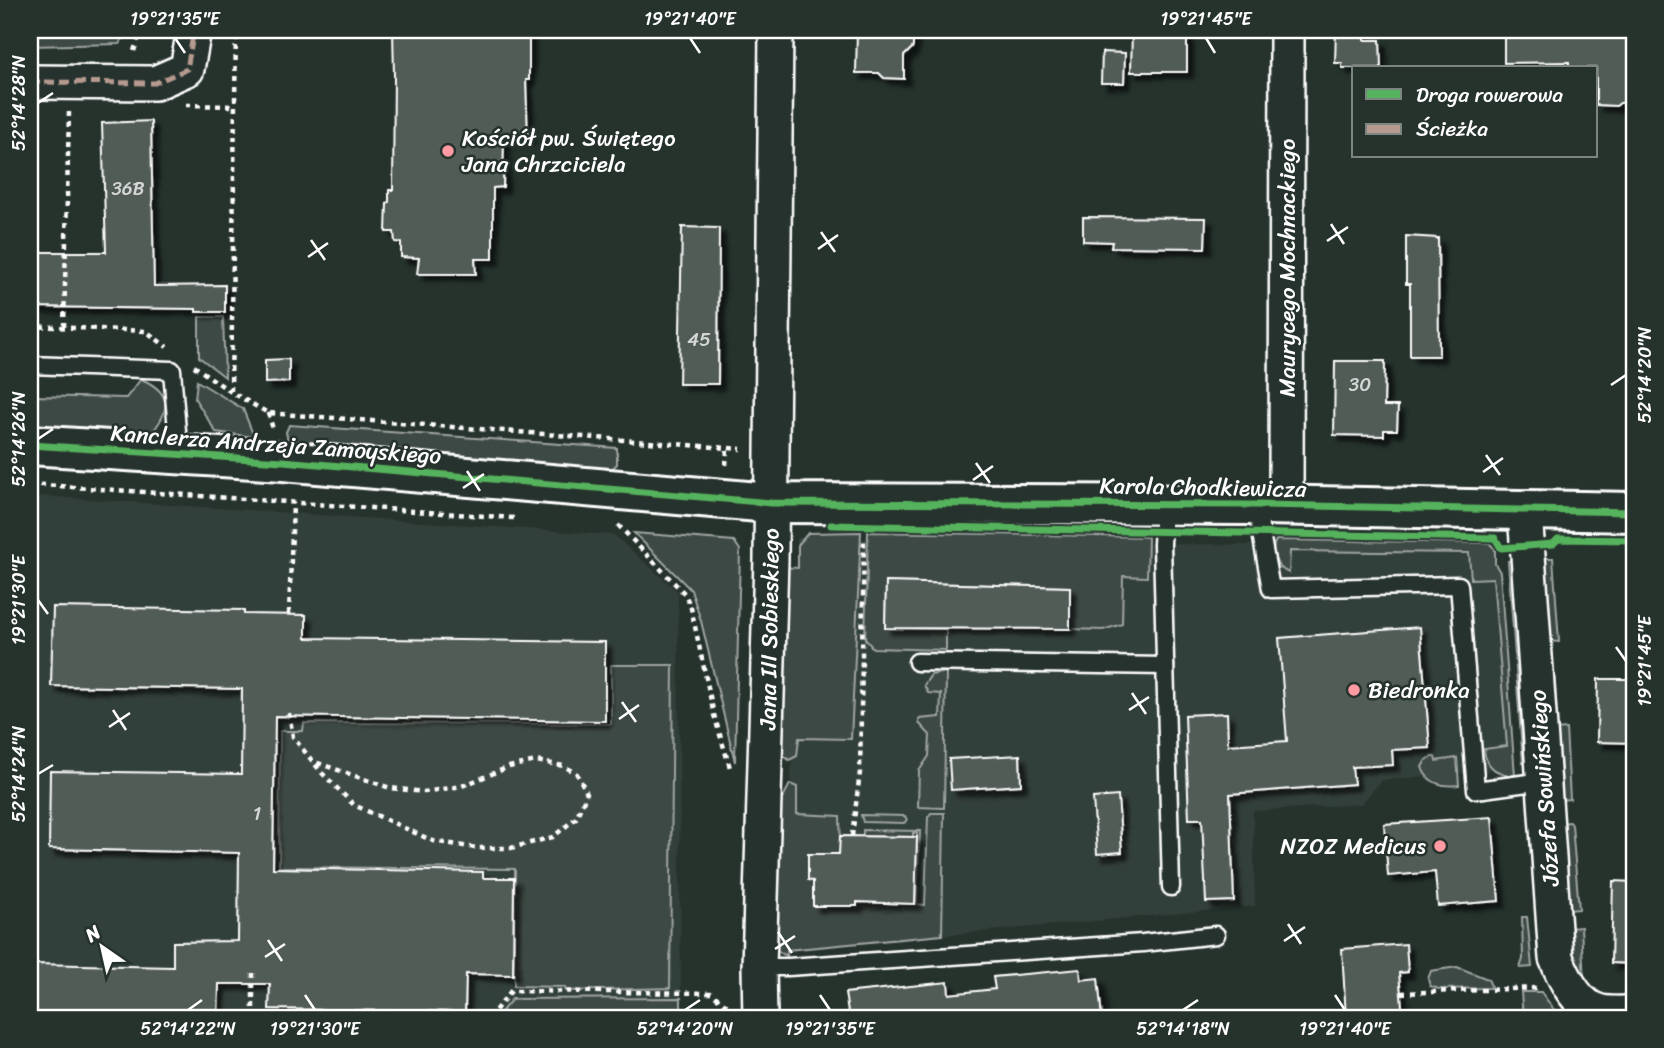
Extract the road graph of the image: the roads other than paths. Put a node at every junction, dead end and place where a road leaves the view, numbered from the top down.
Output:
1 (194, 30) edge
2 (776, 30) edge
3 (1287, 30) edge
4 (30, 82) edge
5 (30, 365) edge
6 (30, 445) edge
7 (179, 455) junction
8 (771, 503) junction
9 (1164, 505) junction
10 (1271, 506) junction
11 (1525, 512) junction
12 (1634, 512) edge
13 (917, 662) dead end
14 (1165, 666) junction
15 (1543, 781) junction
16 (1171, 887) dead end
17 (1216, 935) dead end
18 (759, 967) junction
19 (1634, 1013) edge
20 (746, 1015) edge

1 - 4 street
2 - 8 street, Jana III Sobieskiego
3 - 10 street, Maurycego Mochnackiego
5 - 7 lane
6 - 7 street, Kanclerza Andrzeja Zamoyskiego
7 - 8 street, Kanclerza Andrzeja Zamoyskiego
8 - 9 street, Karola Chodkiewicza
8 - 18 street, Jana III Sobieskiego
9 - 10 street, Karola Chodkiewicza
9 - 14 lane
10 - 11 street, Karola Chodkiewicza
10 - 15 lane
11 - 12 street, Karola Chodkiewicza
11 - 15 street, Józefa Sowińskiego
13 - 14 lane
14 - 16 lane
15 - 19 street, Józefa Sowińskiego
17 - 18 lane
18 - 20 street, Jana III Sobieskiego

